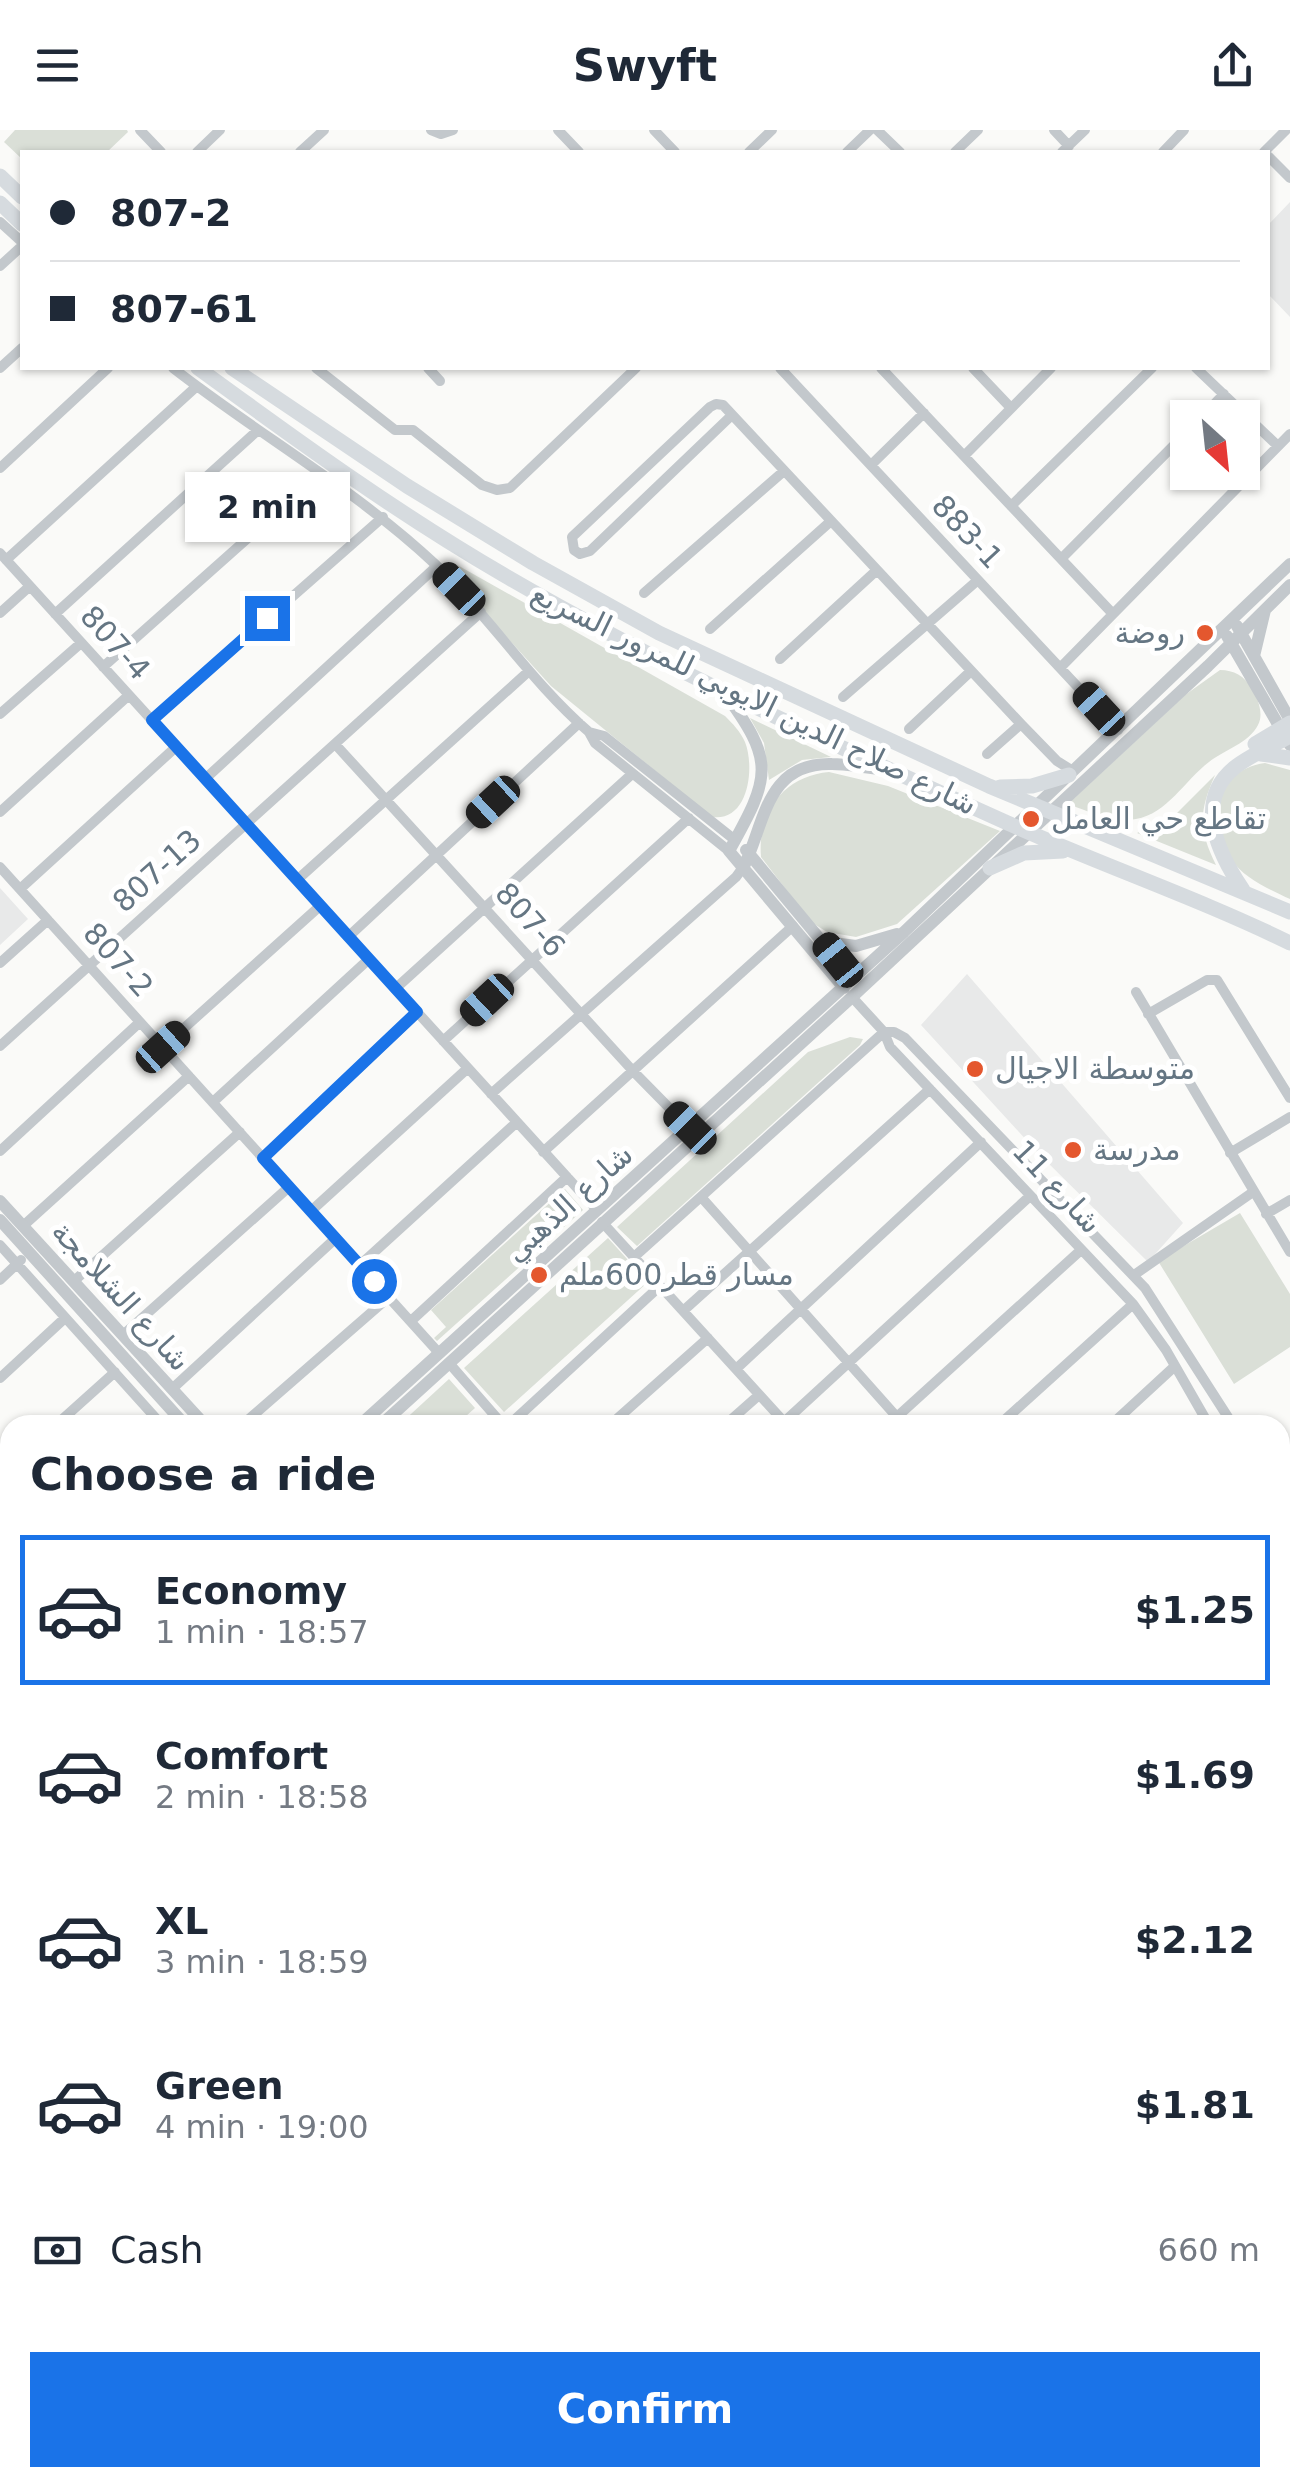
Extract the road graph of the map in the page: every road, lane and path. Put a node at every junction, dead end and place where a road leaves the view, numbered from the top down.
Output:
1 (140, 130) edge
2 (220, 130) edge
3 (324, 130) edge
4 (432, 130) edge
5 (452, 130) edge
6 (654, 130) edge
7 (673, 130) edge
8 (772, 130) edge
9 (873, 130) edge
10 (978, 130) edge
11 (1054, 130) edge
12 (1085, 130) edge
13 (1184, 130) edge
14 (1286, 130) edge
15 (663, 140) junction
16 (1066, 149) edge
17 (159, 150) edge
18 (199, 150) edge
19 (302, 150) edge
20 (672, 150) edge
21 (751, 150) edge
22 (849, 150) edge
23 (898, 150) edge
24 (957, 150) edge
25 (1164, 150) edge
26 (1268, 150) edge
27 (1270, 159) edge
28 (0, 176) edge
29 (1290, 178) edge
30 (20, 195) edge
31 (0, 203) edge
32 (0, 222) edge
33 (20, 222) edge
34 (20, 242) edge
35 (20, 246) edge
36 (0, 266) edge
37 (20, 350) edge
38 (0, 368) edge
39 (106, 370) edge
40 (176, 370) edge
41 (201, 370) edge
42 (235, 370) edge
43 (319, 370) edge
44 (430, 370) edge
45 (634, 370) edge
46 (782, 370) edge
47 (883, 370) edge
48 (975, 370) edge
49 (1049, 370) edge
50 (1150, 370) edge
51 (1198, 370) edge
52 (440, 381) dead end
53 (197, 386) junction
54 (1224, 394) junction
55 (1218, 400) edge
56 (1010, 408) junction
57 (924, 413) junction
58 (732, 415) junction
59 (257, 431) junction
60 (1290, 434) edge
61 (1278, 446) junction
62 (1170, 449) edge
63 (964, 456) junction
64 (871, 465) junction
65 (0, 468) edge
66 (784, 470) junction
67 (320, 474) junction
68 (1011, 506) junction
69 (383, 517) junction
70 (831, 521) junction
71 (3, 557) edge
72 (1061, 559) junction
73 (1290, 564) edge
74 (438, 566) junction
75 (877, 570) junction
76 (978, 580) junction
77 (1290, 585) edge
78 (30, 586) junction
79 (644, 594) dead end
80 (1266, 608) junction
81 (481, 612) junction
82 (0, 613) edge
83 (55, 614) junction
84 (1113, 614) junction
85 (927, 624) junction
86 (710, 629) dead end
87 (1232, 632) junction
88 (81, 643) junction
89 (1254, 656) junction
90 (780, 659) dead end
91 (1208, 666) junction
92 (103, 667) junction
93 (1060, 668) junction
94 (972, 670) junction
95 (529, 671) junction
96 (1252, 676) junction
97 (722, 689) junction
98 (129, 695) junction
99 (843, 696) dead end
100 (0, 714) edge
101 (152, 720) junction
102 (579, 723) junction
103 (1021, 724) junction
104 (909, 730) dead end
105 (1118, 730) junction
106 (590, 732) junction
107 (1288, 732) edge
108 (335, 744) junction
109 (176, 747) junction
110 (987, 754) dead end
111 (1256, 754) junction
112 (1230, 758) dead end
113 (1290, 758) edge
114 (894, 770) junction
115 (1071, 773) junction
116 (632, 774) junction
117 (205, 779) junction
118 (989, 786) junction
119 (387, 800) junction
120 (1043, 808) junction
121 (0, 812) edge
122 (689, 818) junction
123 (246, 824) junction
124 (1021, 828) junction
125 (732, 846) junction
126 (436, 854) junction
127 (1080, 854) junction
128 (747, 861) junction
129 (0, 867) edge
130 (990, 868) junction
131 (297, 880) junction
132 (20, 889) junction
133 (1244, 890) junction
134 (320, 906) junction
135 (483, 906) junction
136 (1290, 912) edge
137 (48, 920) junction
138 (793, 926) junction
139 (904, 932) junction
140 (348, 936) junction
141 (822, 940) junction
142 (1290, 943) edge
143 (369, 959) junction
144 (531, 960) junction
145 (0, 964) edge
146 (89, 966) junction
147 (395, 988) junction
148 (850, 988) junction
149 (1136, 992) dead end
150 (417, 1012) junction
151 (581, 1014) junction
152 (1148, 1014) junction
153 (140, 1022) junction
154 (884, 1032) junction
155 (443, 1041) junction
156 (0, 1046) edge
157 (163, 1047) junction
158 (468, 1068) junction
159 (633, 1071) junction
160 (189, 1076) junction
161 (930, 1089) junction
162 (491, 1094) junction
163 (1290, 1098) edge
164 (212, 1102) junction
165 (1290, 1117) edge
166 (516, 1122) junction
167 (690, 1128) junction
168 (240, 1132) junction
169 (980, 1142) junction
170 (0, 1151) edge
171 (543, 1152) junction
172 (1230, 1154) junction
173 (263, 1158) junction
174 (566, 1177) junction
175 (290, 1187) junction
176 (1253, 1192) junction
177 (1030, 1196) junction
178 (702, 1198) junction
179 (1290, 1200) edge
180 (0, 1201) edge
181 (312, 1212) junction
182 (1266, 1214) junction
183 (600, 1216) junction
184 (0, 1220) edge
185 (23, 1226) junction
186 (336, 1238) junction
187 (0, 1245) edge
188 (749, 1250) junction
189 (1081, 1250) junction
190 (30, 1252) junction
191 (1290, 1252) edge
192 (634, 1257) junction
193 (1120, 1261) junction
194 (17, 1264) junction
195 (360, 1266) junction
196 (1105, 1274) junction
197 (1134, 1275) junction
198 (0, 1280) edge
199 (74, 1281) junction
200 (660, 1286) junction
201 (388, 1297) junction
202 (1132, 1304) junction
203 (800, 1309) junction
204 (684, 1312) junction
205 (66, 1318) junction
206 (411, 1321) junction
207 (123, 1336) junction
208 (708, 1338) junction
209 (444, 1358) junction
210 (848, 1362) junction
211 (1175, 1366) junction
212 (736, 1369) junction
213 (115, 1372) junction
214 (0, 1378) edge
215 (172, 1389) junction
216 (759, 1395) junction
217 (67, 1415) edge
218 (154, 1415) edge
219 (176, 1415) edge
220 (196, 1415) edge
221 (253, 1415) edge
222 (373, 1415) edge
223 (390, 1415) edge
224 (497, 1415) edge
225 (517, 1415) edge
226 (621, 1415) edge
227 (736, 1415) edge
228 (777, 1415) edge
229 (794, 1415) edge
230 (891, 1415) edge
231 (904, 1415) edge
232 (1010, 1415) edge
233 (1121, 1415) edge
234 (1203, 1415) edge
235 (1228, 1415) edge

1 - 17 street
2 - 18 street
3 - 19 street
4 - 5 street
6 - 15 street
7 - 15 street
8 - 21 street
9 - 22 street
9 - 23 street
10 - 24 street
11 - 16 street
12 - 16 street
13 - 25 street
14 - 26 street
15 - 20 street
27 - 29 street
28 - 30 main road
31 - 33 main road
32 - 34 street
35 - 36 street
37 - 38 street
39 - 65 street
40 - 53 street, شارع 11
41 - 97 main road, شارع صلاح الدين الايوبي للمرور السريع
42 - 118 main road, شارع صلاح الدين الايوبي للمرور السريع
43 - 45 street
44 - 52 street
46 - 64 street, 883-1
47 - 57 street
48 - 56 street
49 - 56 street
50 - 68 street
51 - 54 street
53 - 59 street, شارع 11
53 - 71 street
54 - 55 street
54 - 61 street
56 - 63 street
57 - 63 street
57 - 64 street
58 - 58 street
58 - 66 street
59 - 67 street, شارع 11
59 - 83 street
60 - 61 street
61 - 84 street
62 - 72 street
63 - 68 street
64 - 76 street, 883-1
66 - 70 street
66 - 79 street
67 - 69 street, شارع 11
67 - 92 street
68 - 72 street
69 - 74 street, شارع 11
69 - 101 street
70 - 75 street
70 - 86 street
71 - 78 street, 807-4
72 - 84 street
73 - 87 street, شارع الذهبي
74 - 81 street, شارع 11
74 - 117 street
75 - 85 street
75 - 90 street
76 - 85 street
76 - 93 street, 883-1
77 - 80 street, شارع الذهبي
78 - 82 street
78 - 83 street, 807-4
80 - 87 street, شارع الذهبي
80 - 89 street
81 - 95 street, شارع 11
81 - 108 street, 807-13
83 - 88 street, 807-4
84 - 93 street
85 - 94 street
85 - 99 street
87 - 89 street
87 - 91 street, شارع الذهبي
87 - 96 street
87 - 105 street, شارع الذهبي
88 - 92 street, 807-4
88 - 100 street
89 - 107 street
91 - 96 street
91 - 120 street, شارع الذهبي
92 - 98 street, 807-4
93 - 105 street, 883-1
94 - 103 street
94 - 104 street
95 - 102 street, شارع 11
95 - 119 street
96 - 107 street
97 - 114 main road, شارع صلاح الدين الايوبي للمرور السريع
97 - 125 street
98 - 101 street, 807-4
98 - 121 street
101 - 109 street, 807-4
102 - 106 street, شارع 11
102 - 126 street
103 - 110 street
103 - 115 street
105 - 115 street, شارع الذهبي
106 - 116 street, شارع 11
106 - 125 street, شارع 11
107 - 111 main road
107 - 112 main road
108 - 119 street, 807-6
108 - 123 street, 807-13
109 - 117 street, 807-4
109 - 132 street
111 - 113 main road
111 - 133 main road
114 - 124 main road, شارع صلاح الدين الايوبي للمرور السريع
114 - 128 street
115 - 118 main road
115 - 120 street, شارع الذهبي
116 - 122 street, شارع 11
116 - 135 street
117 - 123 street, 807-4
118 - 120 main road, شارع صلاح الدين الايوبي للمرور السريع
119 - 126 street, 807-6
119 - 131 street
120 - 124 street, شارع الذهبي
120 - 133 main road, شارع صلاح الدين الايوبي للمرور السريع
122 - 125 street, شارع 11
122 - 144 street
123 - 131 street, 807-4
123 - 146 street, 807-13
124 - 127 main road, شارع صلاح الدين الايوبي للمرور السريع
124 - 130 street, شارع الذهبي
124 - 139 street, شارع الذهبي
125 - 128 street, شارع 11
126 - 135 street, 807-6
126 - 140 street
127 - 130 main road
127 - 142 main road, شارع صلاح الدين الايوبي للمرور السريع
128 - 138 street, شارع 11
128 - 141 street, شارع 11
128 - 151 street
129 - 132 street, 807-2
130 - 148 street, شارع الذهبي
131 - 134 street, 807-4
132 - 137 street, 807-2
133 - 136 main road, شارع صلاح الدين الايوبي للمرور السريع
134 - 140 street, 807-4
134 - 157 street
135 - 144 street, 807-6
135 - 147 street
137 - 145 street
137 - 146 street, 807-2
138 - 148 street, شارع 11
138 - 159 street
139 - 141 street
139 - 148 street, شارع الذهبي
140 - 143 street, 807-4
141 - 148 street, شارع 11
143 - 147 street, 807-4
143 - 164 street
144 - 151 street, 807-6
144 - 155 street
146 - 153 street, 807-2
146 - 156 street, 807-13
147 - 150 street, 807-4
148 - 154 street, شارع 11
148 - 167 street, شارع الذهبي
148 - 183 street, شارع الذهبي
149 - 152 street
150 - 155 street, 807-4
150 - 173 street
151 - 159 street, 807-6
151 - 162 street
152 - 163 street
152 - 172 street
153 - 157 street, 807-2
153 - 170 street
154 - 161 street, شارع 11
154 - 178 street
154 - 193 street
155 - 158 street, 807-4
157 - 160 street, 807-2
158 - 162 street, 807-4
158 - 181 street
159 - 167 street, 807-6
159 - 171 street
160 - 164 street, 807-2
160 - 185 street
161 - 169 street, شارع 11
161 - 188 street
162 - 166 street, 807-4
164 - 168 street, 807-2
165 - 172 street
166 - 171 street, 807-4
166 - 195 street
167 - 183 street, شارع الذهبي
168 - 173 street, 807-2
168 - 199 street
169 - 177 street, شارع 11
169 - 203 street
171 - 174 street, 807-4
172 - 176 street
173 - 175 street, 807-2
174 - 183 street, 807-4
174 - 206 street
175 - 181 street, 807-2
175 - 207 street
176 - 182 street
176 - 197 street
177 - 189 street, شارع 11
177 - 210 street
178 - 188 street
178 - 192 street
179 - 182 street
180 - 185 street, شارع الشلامجة
181 - 186 street, 807-2
182 - 191 street
183 - 192 street, 807-4
183 - 209 street, شارع الذهبي
184 - 190 street, شارع الشلامجة
185 - 199 street, شارع الشلامجة
186 - 195 street, 807-2
186 - 215 street
187 - 194 street
188 - 203 street
188 - 204 street
189 - 196 street, شارع 11
189 - 231 street
190 - 194 street
190 - 219 street, شارع الشلامجة
192 - 200 street, 807-4
193 - 196 street
193 - 197 street
194 - 198 street
194 - 205 street
195 - 201 street, 807-2
196 - 202 street, شارع 11
197 - 235 street
199 - 207 street, شارع الشلامجة
200 - 204 street, 807-4
200 - 225 street
201 - 206 street, 807-2
201 - 221 street
202 - 211 street, شارع 11
202 - 232 street
203 - 210 street
203 - 212 street
204 - 208 street, 807-4
205 - 213 street
205 - 214 street
206 - 209 street, 807-2
207 - 215 street, شارع الشلامجة
208 - 212 street, 807-4
208 - 226 street
209 - 222 street, شارع الذهبي
209 - 223 street, شارع الذهبي
209 - 224 street, 807-2
210 - 229 street
210 - 230 street
211 - 233 street
211 - 234 street, شارع 11
212 - 216 street, 807-4
213 - 217 street
213 - 218 street
215 - 220 street, شارع الشلامجة
216 - 227 street
216 - 228 street, 807-4

